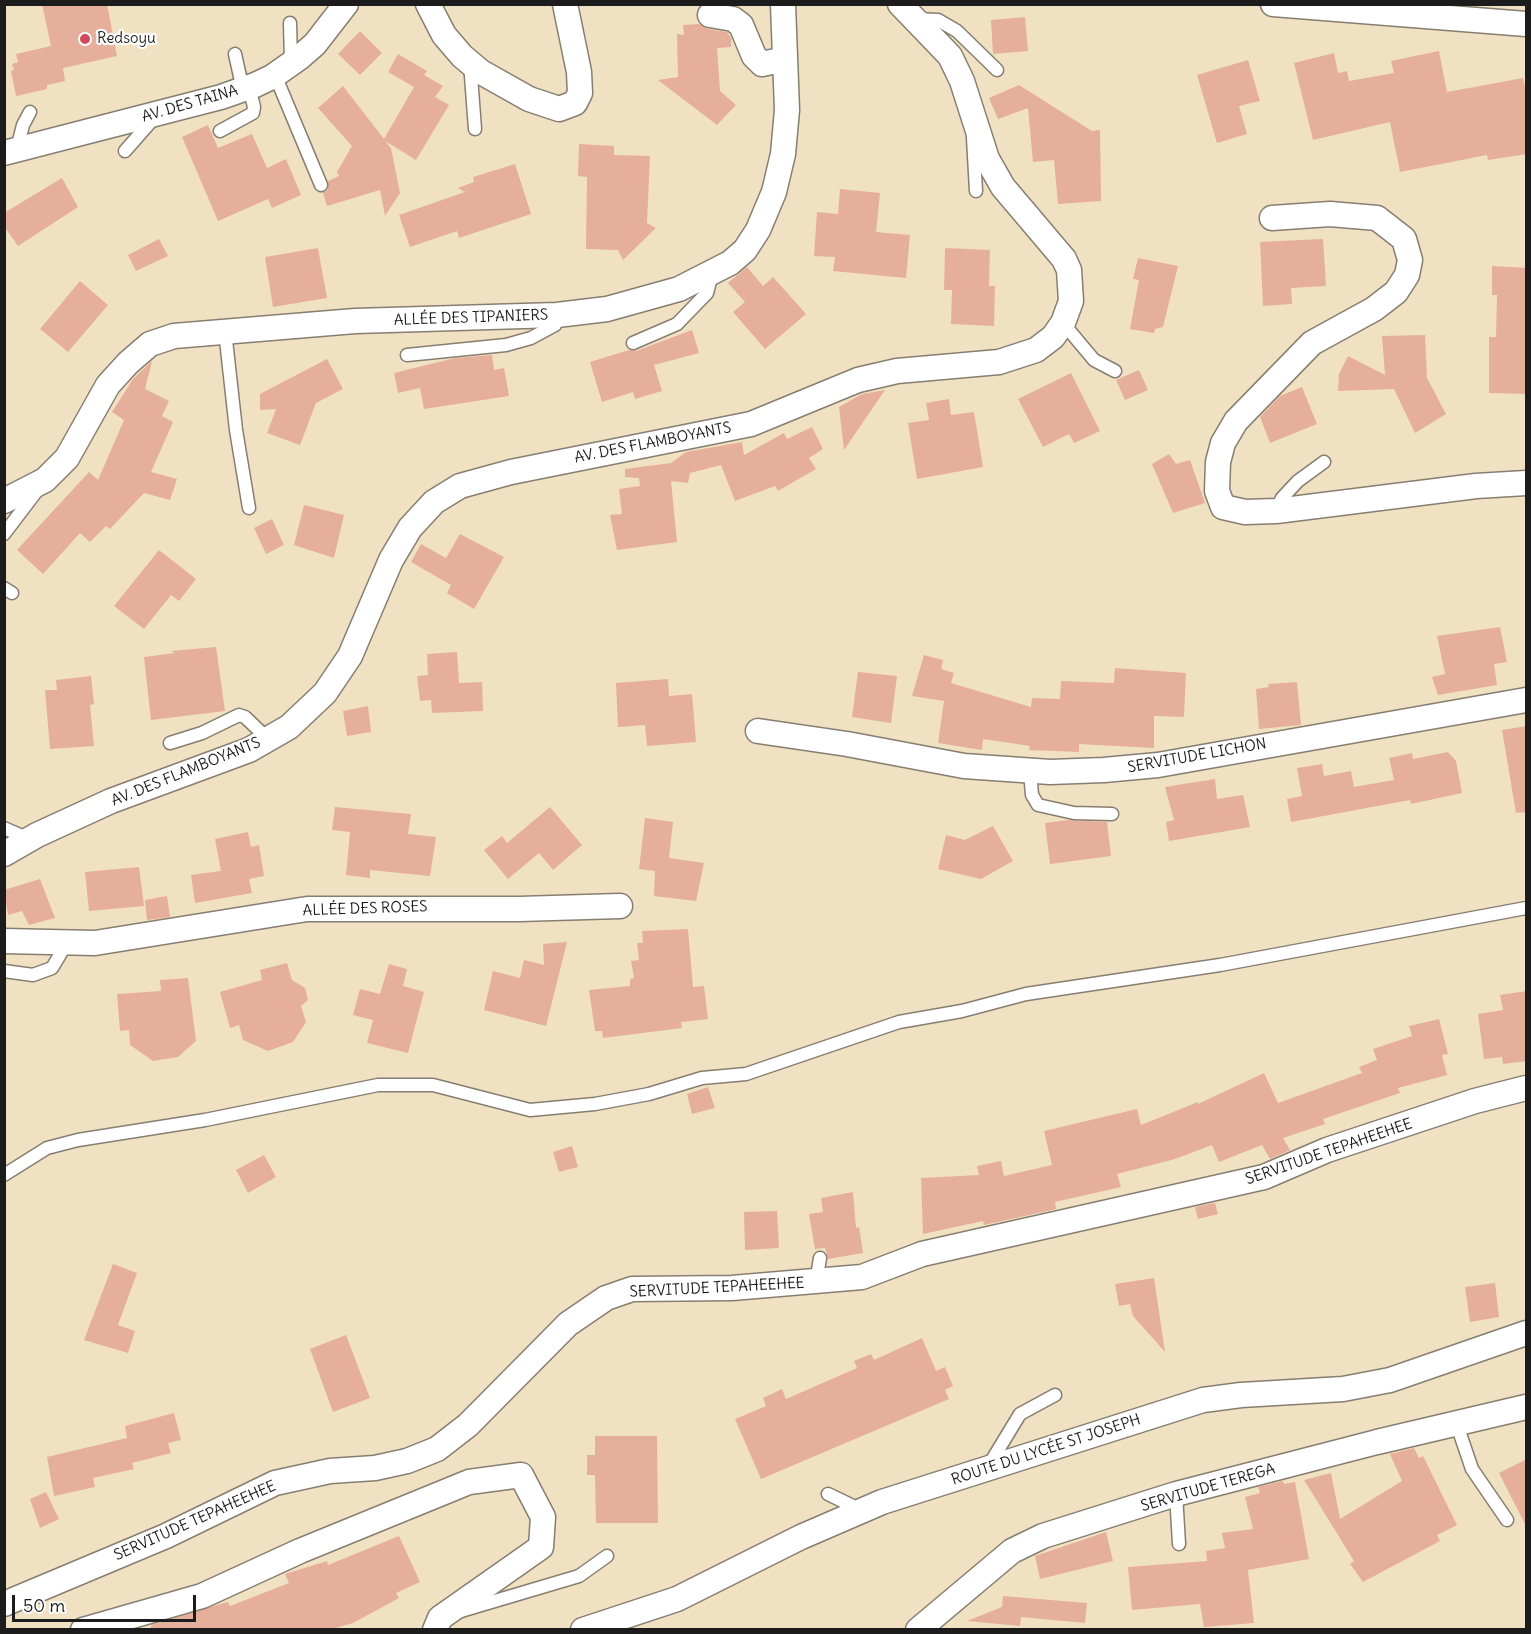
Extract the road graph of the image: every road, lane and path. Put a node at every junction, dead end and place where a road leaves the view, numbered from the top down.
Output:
1 (346, 4) edge
2 (428, 4) edge
3 (565, 4) edge
4 (783, 4) edge
5 (1273, 4) edge
6 (907, 12) edge
7 (710, 15) dead end
8 (290, 24) dead end
9 (1527, 24) edge
10 (234, 54) dead end
11 (785, 59) junction
12 (470, 62) junction
13 (283, 70) junction
14 (997, 70) dead end
15 (246, 88) junction
16 (30, 112) dead end
17 (157, 114) junction
18 (972, 122) junction
19 (475, 129) dead end
20 (220, 131) dead end
21 (12, 150) edge
22 (125, 151) dead end
23 (321, 185) dead end
24 (976, 191) dead end
25 (1272, 218) dead end
26 (712, 274) junction
27 (557, 315) junction
28 (1063, 323) junction
29 (225, 331) junction
30 (633, 343) dead end
31 (407, 355) dead end
32 (1115, 372) dead end
33 (1324, 462) dead end
34 (45, 480) junction
35 (1527, 483) edge
36 (4, 501) edge
37 (249, 508) dead end
38 (1276, 511) junction
39 (4, 534) edge
40 (1527, 700) edge
41 (758, 731) dead end
42 (268, 739) junction
43 (170, 743) dead end
44 (1030, 771) junction
45 (1112, 814) dead end
46 (4, 828) edge
47 (29, 839) junction
48 (4, 854) edge
49 (620, 906) dead end
50 (1527, 908) edge
51 (4, 941) edge
52 (67, 943) junction
53 (4, 971) edge
54 (1527, 1088) edge
55 (4, 1175) edge
56 (820, 1258) dead end
57 (816, 1282) junction
58 (1527, 1333) edge
59 (1055, 1395) dead end
60 (1527, 1407) edge
61 (1456, 1422) junction
62 (987, 1469) junction
63 (828, 1494) dead end
64 (1176, 1494) junction
65 (861, 1510) junction
66 (1507, 1520) dead end
67 (1179, 1544) dead end
68 (607, 1556) dead end
69 (4, 1604) edge
70 (438, 1624) edge
71 (83, 1629) edge
72 (583, 1629) edge
73 (918, 1629) edge

1 - 13 street, AV. DES TAINA
2 - 12 street
3 - 12 street
4 - 11 street, ALLÉE DES TIPANIERS
5 - 9 street
6 - 14 lane
6 - 18 street, AV. DES FLAMBOYANTS
7 - 11 street
8 - 13 lane
10 - 15 lane
11 - 26 street, ALLÉE DES TIPANIERS
12 - 19 lane
13 - 15 street, AV. DES TAINA
13 - 23 lane
15 - 17 street, AV. DES TAINA
15 - 20 lane
16 - 21 lane
17 - 21 street, AV. DES TAINA
17 - 22 lane
18 - 24 lane
18 - 28 street, AV. DES FLAMBOYANTS
25 - 38 street
26 - 27 street, ALLÉE DES TIPANIERS
26 - 30 lane
27 - 29 street, ALLÉE DES TIPANIERS
27 - 31 lane
28 - 32 lane
28 - 42 street, AV. DES FLAMBOYANTS
29 - 34 street, ALLÉE DES TIPANIERS
29 - 37 lane
33 - 38 lane
34 - 36 street, ALLÉE DES TIPANIERS
34 - 39 lane
35 - 38 street
40 - 44 street, SERVITUDE LICHON
41 - 44 street, SERVITUDE LICHON
42 - 43 lane
42 - 47 street, AV. DES FLAMBOYANTS
44 - 45 lane
46 - 47 lane
47 - 48 street, AV. DES FLAMBOYANTS
49 - 52 street, ALLÉE DES ROSES
50 - 55 lane
51 - 52 street, ALLÉE DES ROSES
52 - 53 lane
54 - 57 street, SERVITUDE TEPAHEEHEE
56 - 57 lane
57 - 69 street, SERVITUDE TEPAHEEHEE
58 - 62 street, ROUTE DU LYCÉE ST JOSEPH
59 - 62 lane
60 - 61 street, SERVITUDE TEREGA
61 - 64 street, SERVITUDE TEREGA
61 - 66 lane
62 - 65 street, ROUTE DU LYCÉE ST JOSEPH
63 - 65 lane
64 - 67 lane
64 - 73 street, SERVITUDE TEREGA
65 - 72 street, ROUTE DU LYCÉE ST JOSEPH
68 - 70 lane
70 - 71 street

